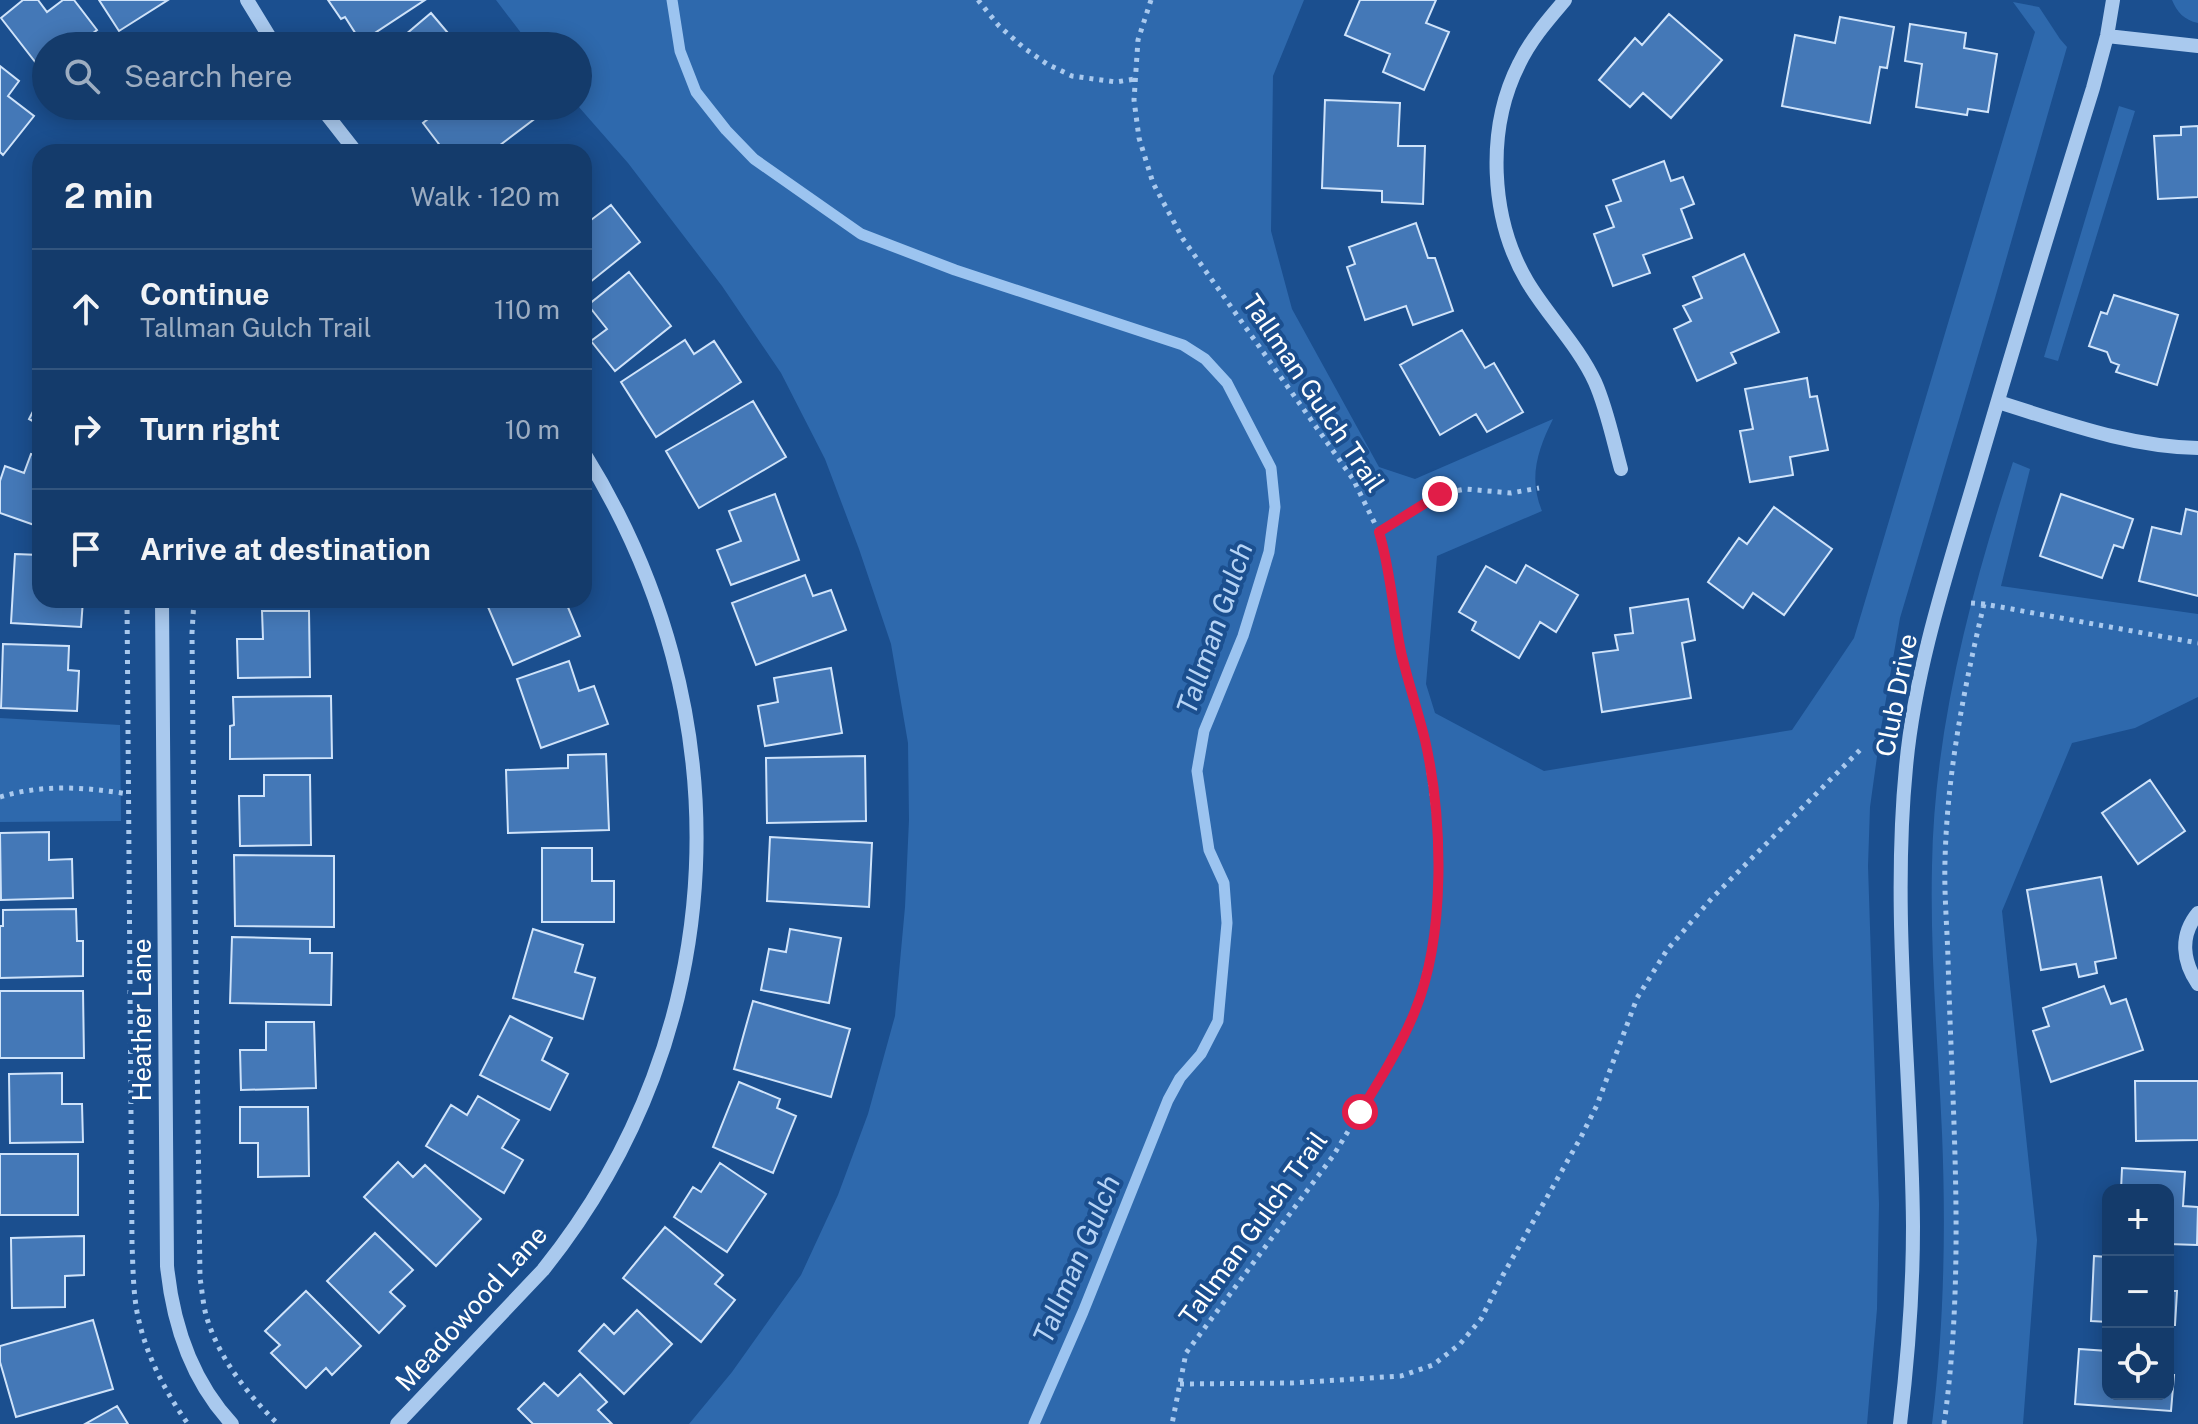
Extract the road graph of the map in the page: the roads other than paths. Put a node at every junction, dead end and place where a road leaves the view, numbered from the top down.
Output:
1 (247, 0) edge
2 (1565, 0) edge
3 (2113, 0) edge
4 (266, 32) edge
5 (2107, 36) junction
6 (2198, 46) edge
7 (331, 120) edge
8 (350, 144) edge
9 (1998, 402) junction
10 (2198, 448) edge
11 (592, 467) edge
12 (1621, 469) dead end
13 (162, 608) edge
14 (2198, 913) edge
15 (2198, 984) edge
16 (232, 1424) edge
17 (397, 1424) edge
18 (1900, 1424) edge

1 - 4 street
2 - 12 street
3 - 5 street, Club Drive
5 - 6 street
5 - 9 street, Club Drive
7 - 8 street
9 - 10 street
9 - 18 street, Club Drive
11 - 17 street, Meadowood Lane
13 - 16 street, Heather Lane
14 - 15 street

